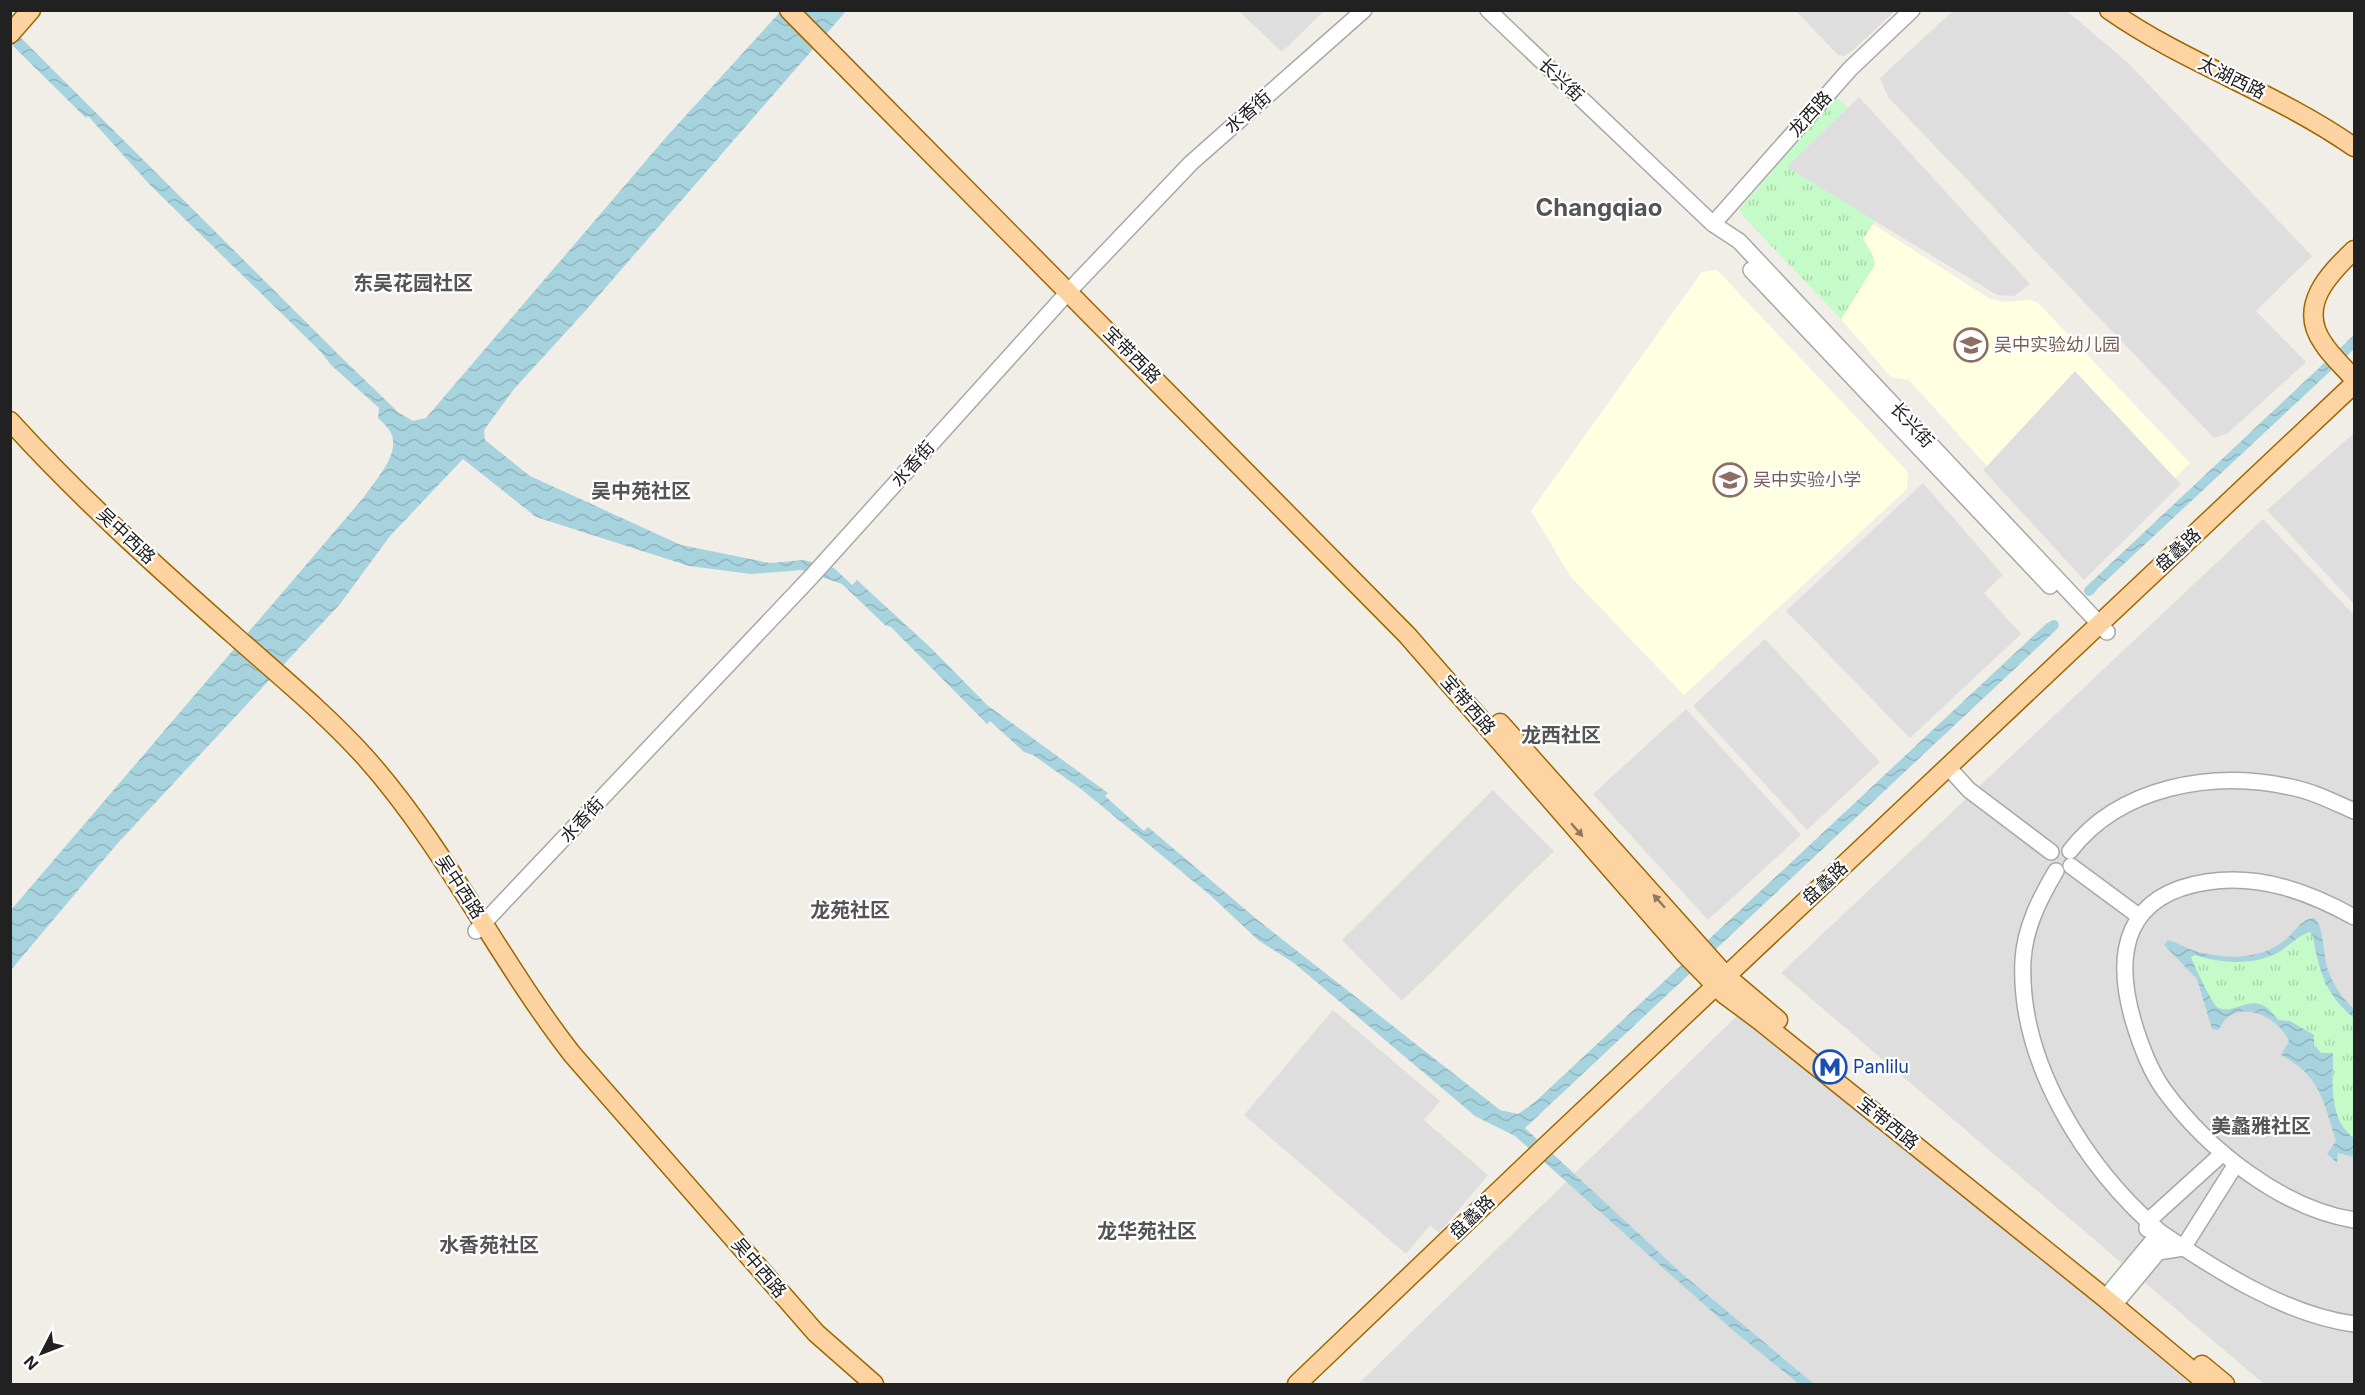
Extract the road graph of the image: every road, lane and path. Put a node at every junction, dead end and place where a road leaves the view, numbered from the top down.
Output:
1 (17, 10) edge
2 (31, 10) edge
3 (789, 10) edge
4 (806, 10) edge
5 (1364, 10) edge
6 (1488, 10) edge
7 (1912, 10) edge
8 (2109, 10) edge
9 (2128, 10) edge
10 (12, 26) edge
11 (828, 41) junction
12 (2353, 144) edge
13 (1713, 224) junction
14 (2355, 250) edge
15 (1073, 287) junction
16 (2355, 379) edge
17 (2355, 384) edge
18 (2355, 399) edge
19 (10, 421) edge
20 (10, 436) edge
21 (2100, 631) junction
22 (233, 642) junction
23 (1952, 771) junction
24 (2355, 811) edge
25 (2051, 852) junction
26 (2071, 859) junction
27 (2056, 871) junction
28 (2355, 916) edge
29 (2140, 917) junction
30 (480, 927) junction
31 (1725, 985) junction
32 (2223, 1153) junction
33 (1537, 1163) junction
34 (2236, 1164) junction
35 (2355, 1220) edge
36 (2148, 1221) junction
37 (2165, 1236) junction
38 (2183, 1248) junction
39 (2153, 1250) junction
40 (2113, 1297) junction
41 (2355, 1324) edge
42 (859, 1384) edge
43 (874, 1384) edge
44 (1297, 1384) edge
45 (1313, 1384) edge
46 (2208, 1384) edge
47 (2225, 1384) edge

1 - 10 main road
2 - 10 main road
3 - 11 main road, 宝带西路
4 - 11 main road, 宝带西路
5 - 15 street, 水香街
6 - 13 street, 长兴街
7 - 13 street, 龙西路
8 - 12 main road, 太湖西路
9 - 12 main road, 太湖西路
11 - 15 main road, 宝带西路
13 - 21 street, 长兴街
14 - 16 main road
15 - 30 street, 水香街
15 - 31 main road, 宝带西路
17 - 21 main road, 盘蠡路
18 - 21 main road, 盘蠡路
19 - 22 main road, 吴中西路
20 - 22 main road, 吴中西路
21 - 23 main road, 盘蠡路
22 - 30 main road, 吴中西路
23 - 25 street
23 - 31 main road, 盘蠡路
24 - 26 street
25 - 26 street
25 - 27 street
26 - 27 street
26 - 29 street
27 - 36 street
28 - 29 street
29 - 32 street
30 - 42 main road, 吴中西路
30 - 43 main road, 吴中西路
31 - 33 main road, 盘蠡路
31 - 40 main road, 宝带西路
32 - 34 street
32 - 36 street
33 - 44 main road, 盘蠡路
33 - 45 main road, 盘蠡路
34 - 35 street
34 - 38 street
36 - 37 street
36 - 39 street
37 - 38 street
37 - 39 street
38 - 39 street
38 - 41 street
39 - 40 street
40 - 46 main road, 宝带西路
40 - 47 main road, 宝带西路

